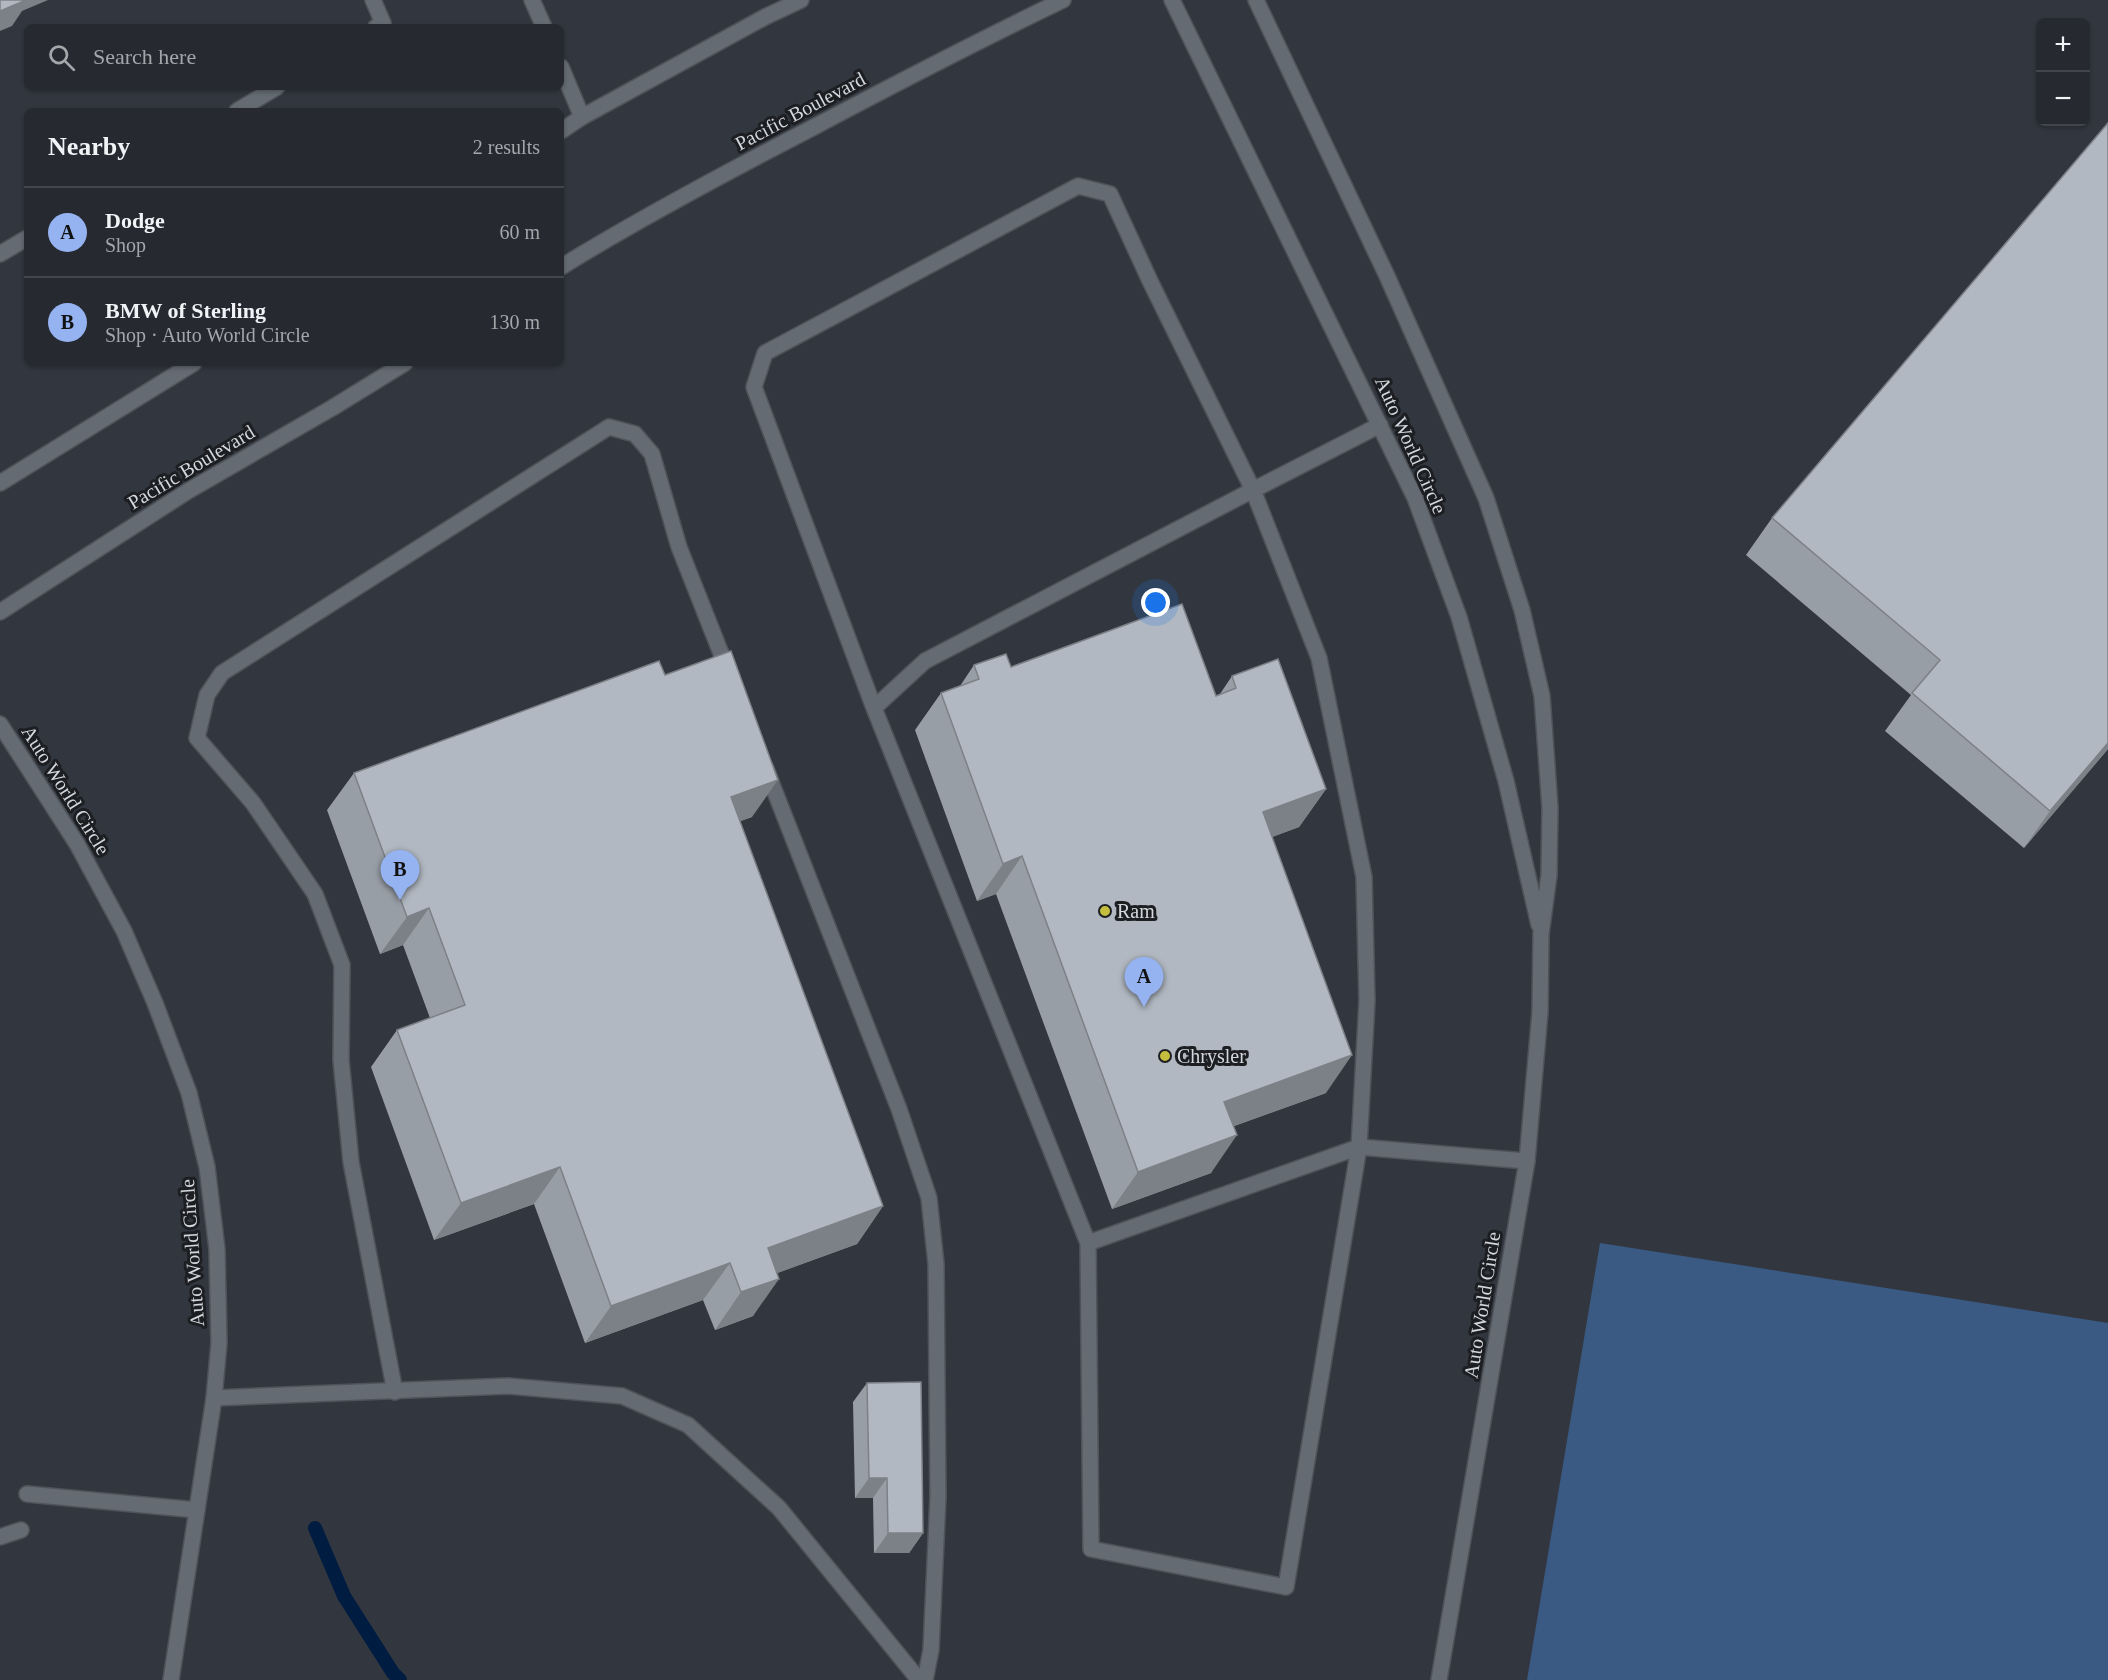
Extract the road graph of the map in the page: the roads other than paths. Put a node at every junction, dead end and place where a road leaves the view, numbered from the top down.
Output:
1 (373, 0) edge
2 (532, 0) edge
3 (801, 0) edge
4 (1063, 0) edge
5 (1172, 0) edge
6 (1256, 0) edge
7 (381, 24) edge
8 (543, 24) edge
9 (564, 74) edge
10 (272, 90) edge
11 (242, 108) edge
12 (582, 117) junction
13 (564, 129) edge
14 (24, 240) edge
15 (0, 254) edge
16 (564, 265) edge
17 (189, 366) edge
18 (400, 366) edge
19 (1380, 425) junction
20 (0, 483) edge
21 (1253, 490) junction
22 (0, 612) edge
23 (735, 691) edge
24 (874, 708) junction
25 (0, 724) edge
26 (761, 757) edge
27 (1541, 934) junction
28 (1359, 1147) junction
29 (1527, 1161) junction
30 (1089, 1242) junction
31 (395, 1392) junction
32 (214, 1398) junction
33 (27, 1494) dead end
34 (197, 1510) junction
35 (21, 1530) dead end
36 (0, 1537) edge
37 (171, 1680) edge
38 (919, 1680) edge
39 (925, 1680) edge
40 (1439, 1680) edge

1 - 7 street
2 - 8 street
3 - 12 street
4 - 16 street, Pacific Boulevard
5 - 19 street, Auto World Circle
6 - 27 street, Auto World Circle
9 - 12 street
10 - 11 street
12 - 13 street
14 - 15 street
17 - 20 street
18 - 22 street, Pacific Boulevard
19 - 21 street
19 - 27 street, Auto World Circle
21 - 24 street
21 - 24 street
21 - 28 street
23 - 31 street
24 - 30 street
25 - 32 street, Auto World Circle
26 - 39 street
27 - 29 street, Auto World Circle
28 - 29 street
28 - 30 street
28 - 30 street
29 - 40 street, Auto World Circle
31 - 32 street
31 - 38 street
32 - 34 street, Auto World Circle
33 - 34 street
34 - 37 street, Auto World Circle
35 - 36 street

